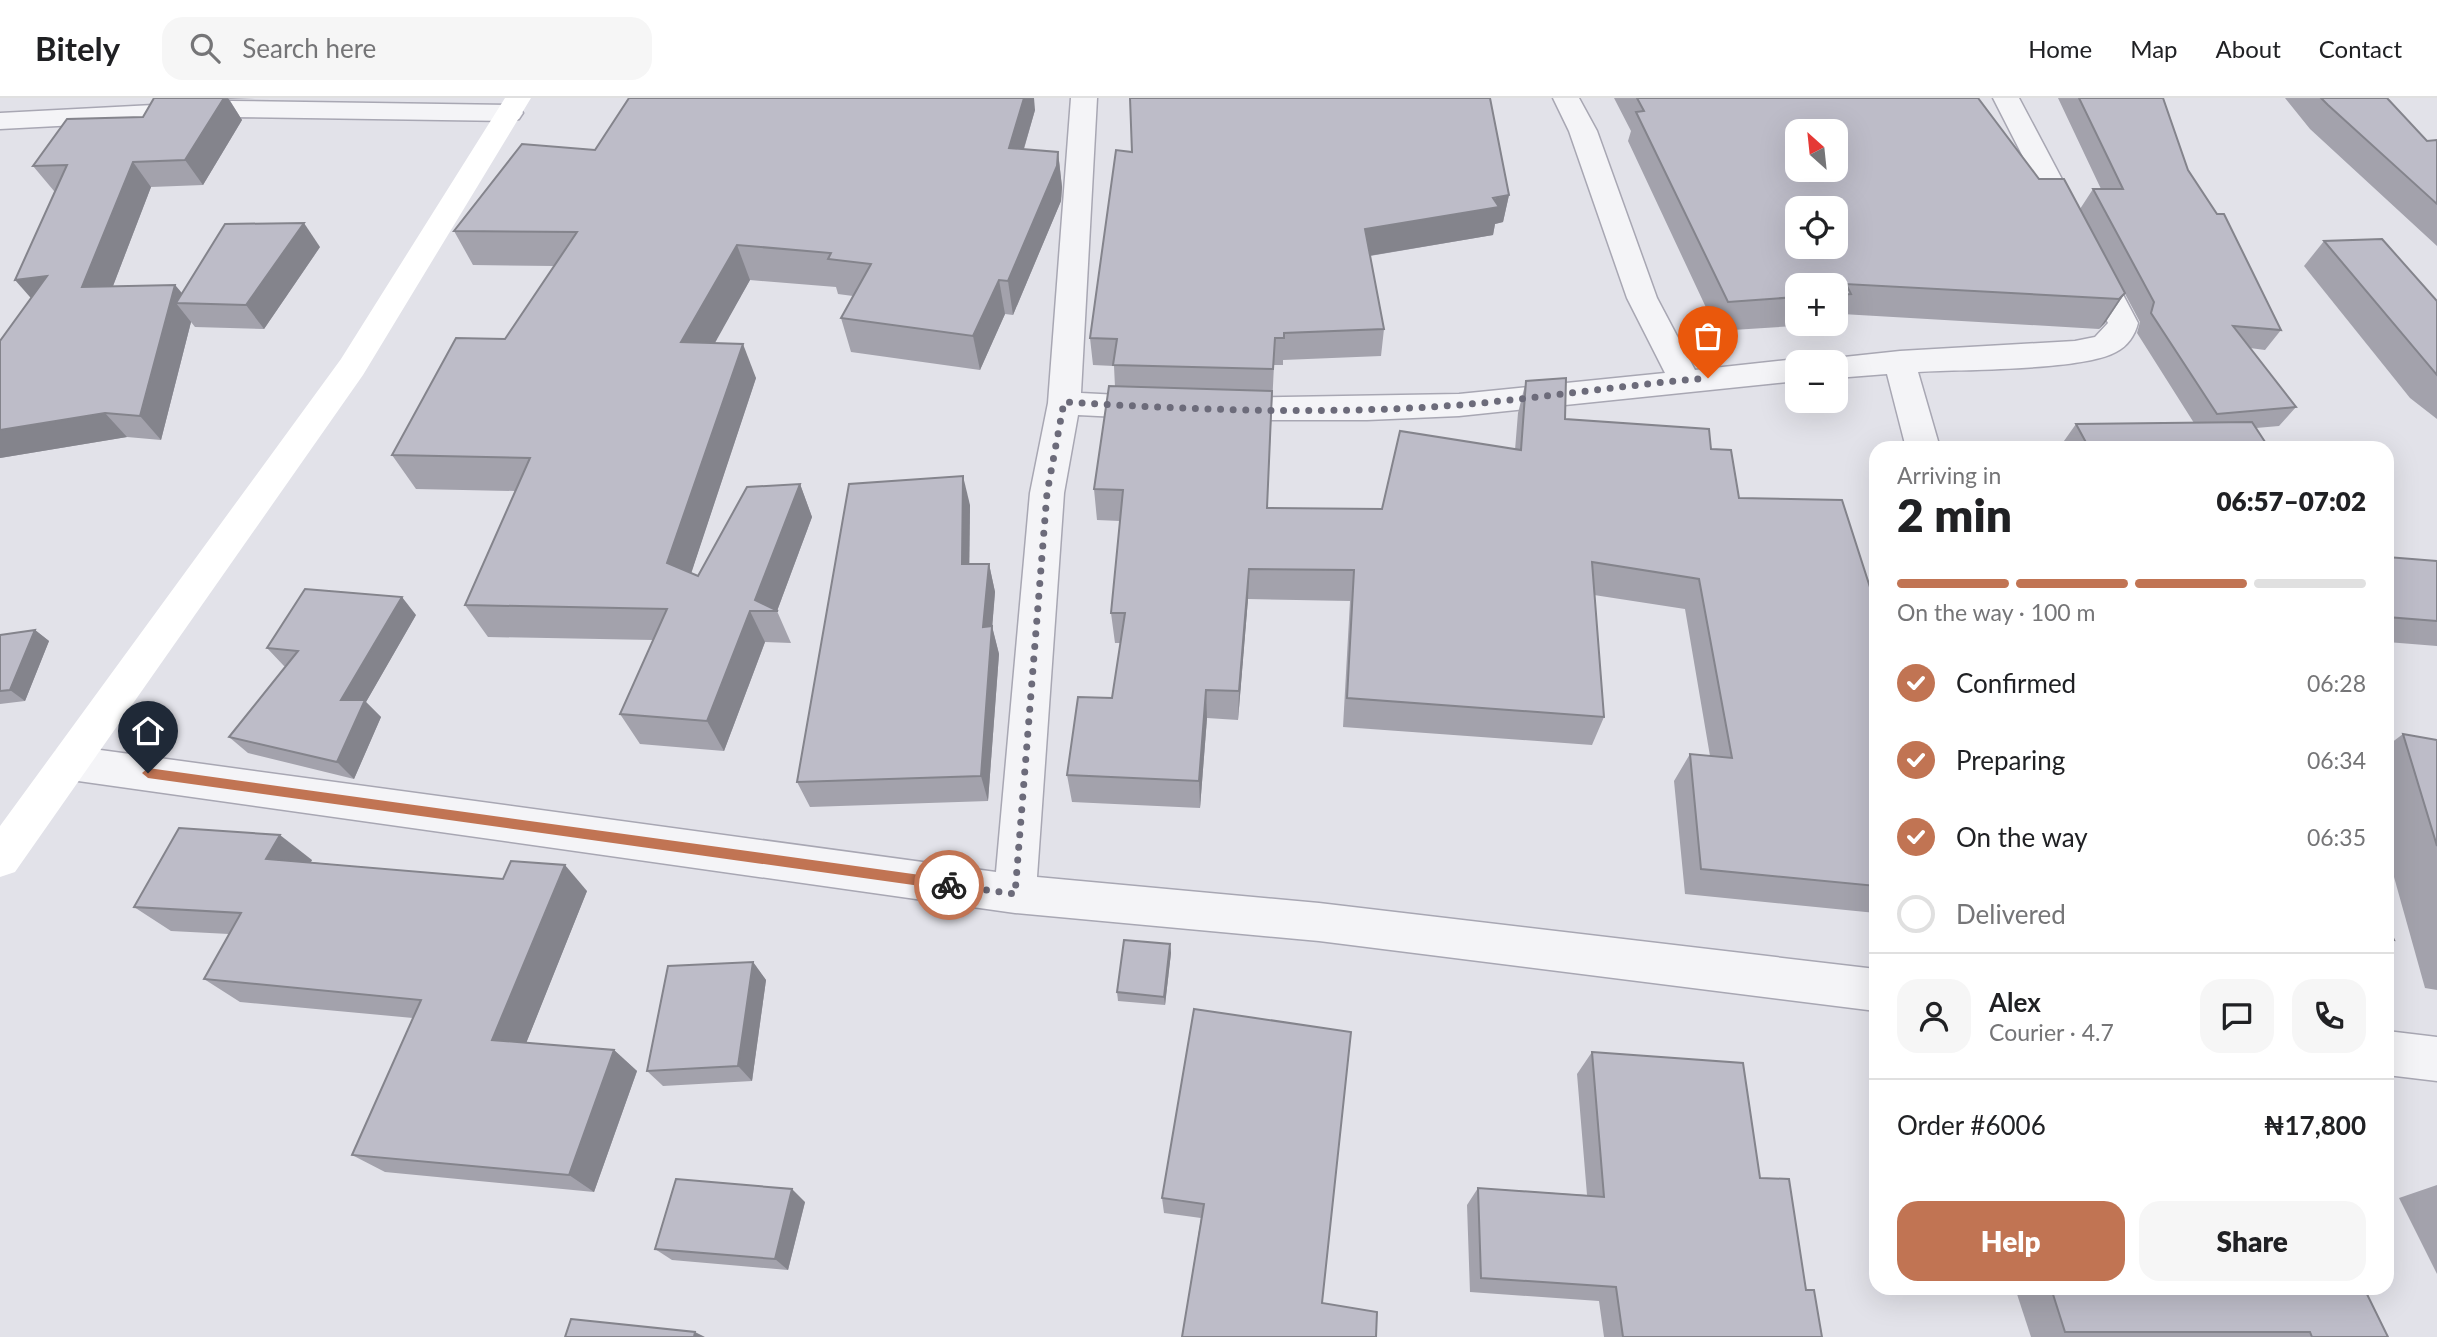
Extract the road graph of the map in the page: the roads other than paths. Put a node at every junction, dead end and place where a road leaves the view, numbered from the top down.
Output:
1 (1084, 98) edge
2 (1566, 98) edge
3 (2006, 98) edge
4 (514, 105) edge
5 (0, 121) edge
6 (1900, 362) junction
7 (1848, 366) edge
8 (1785, 371) edge
9 (1685, 380) junction
10 (1064, 402) junction
11 (1921, 441) edge
12 (71, 763) junction
13 (0, 859) edge
14 (1015, 894) junction
15 (1869, 989) edge
16 (2394, 1054) edge
17 (2437, 1059) edge

1 - 10 street
2 - 9 street
3 - 6 street
4 - 5 street
4 - 12 main road
6 - 7 street
6 - 11 street
8 - 9 street
9 - 10 street
10 - 14 street
12 - 13 main road
12 - 14 street
14 - 15 street
16 - 17 street

